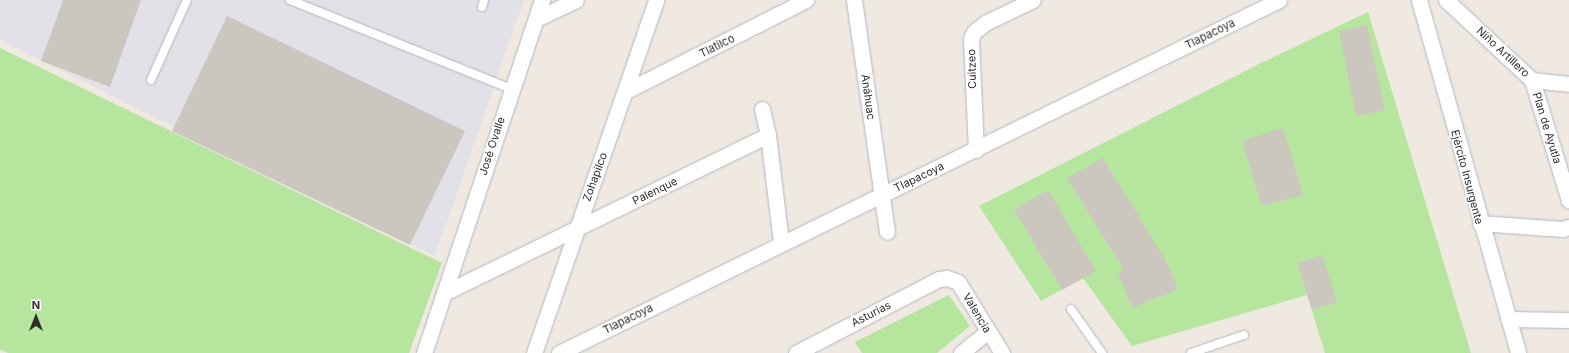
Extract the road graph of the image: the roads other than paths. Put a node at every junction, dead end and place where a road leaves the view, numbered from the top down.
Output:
1 (188, 0) edge
2 (290, 0) edge
3 (542, 0) edge
4 (576, 0) edge
5 (656, 0) edge
6 (806, 0) edge
7 (854, 0) edge
8 (1033, 0) edge
9 (1279, 0) edge
10 (1419, 0) edge
11 (1446, 0) edge
12 (536, 19) junction
13 (151, 80) dead end
14 (1532, 80) junction
15 (1569, 84) edge
16 (511, 89) junction
17 (626, 91) junction
18 (762, 109) dead end
19 (768, 135) junction
20 (976, 150) junction
21 (882, 195) junction
22 (1569, 200) edge
23 (1480, 223) junction
24 (1569, 227) edge
25 (576, 230) junction
26 (887, 232) dead end
27 (781, 243) junction
28 (947, 278) joint
29 (444, 293) junction
30 (1072, 309) dead end
31 (1508, 319) junction
32 (1569, 320) edge
33 (988, 331) junction
34 (1244, 335) dead end
35 (424, 353) edge
36 (534, 353) edge
37 (559, 353) edge
38 (796, 353) edge
39 (961, 353) edge
40 (1002, 353) edge
41 (1102, 353) edge
42 (1191, 353) edge
43 (1518, 353) edge

1 - 13 lane
2 - 16 lane
3 - 12 street, José Ovalle
4 - 12 street
5 - 17 street, Zohapilco
6 - 17 street, Tlatilco
7 - 21 street, Anáhuac
8 - 20 street, Cuitzeo
9 - 20 street, Tlapacoya
10 - 23 street, Ejército Insurgente
11 - 14 street, Niño Artillero
12 - 16 street, José Ovalle
14 - 15 street, Niño Artillero
14 - 22 street, Plan de Ayutla
16 - 29 street, José Ovalle
17 - 25 street, Zohapilco
18 - 19 street
19 - 25 street, Palenque
19 - 27 street
20 - 21 street, Tlapacoya
21 - 26 street, Anáhuac
21 - 27 street, Tlapacoya
23 - 24 street
23 - 31 street, Ejército Insurgente
25 - 29 street, Palenque
25 - 36 street, Zohapilco
27 - 37 street, Tlapacoya
28 - 33 street, Valencia
28 - 38 street, Asturias
29 - 35 street, José Ovalle
30 - 41 lane
31 - 32 street
31 - 43 street, Ejército Insurgente
33 - 39 street
33 - 40 street, Valencia
34 - 42 lane

